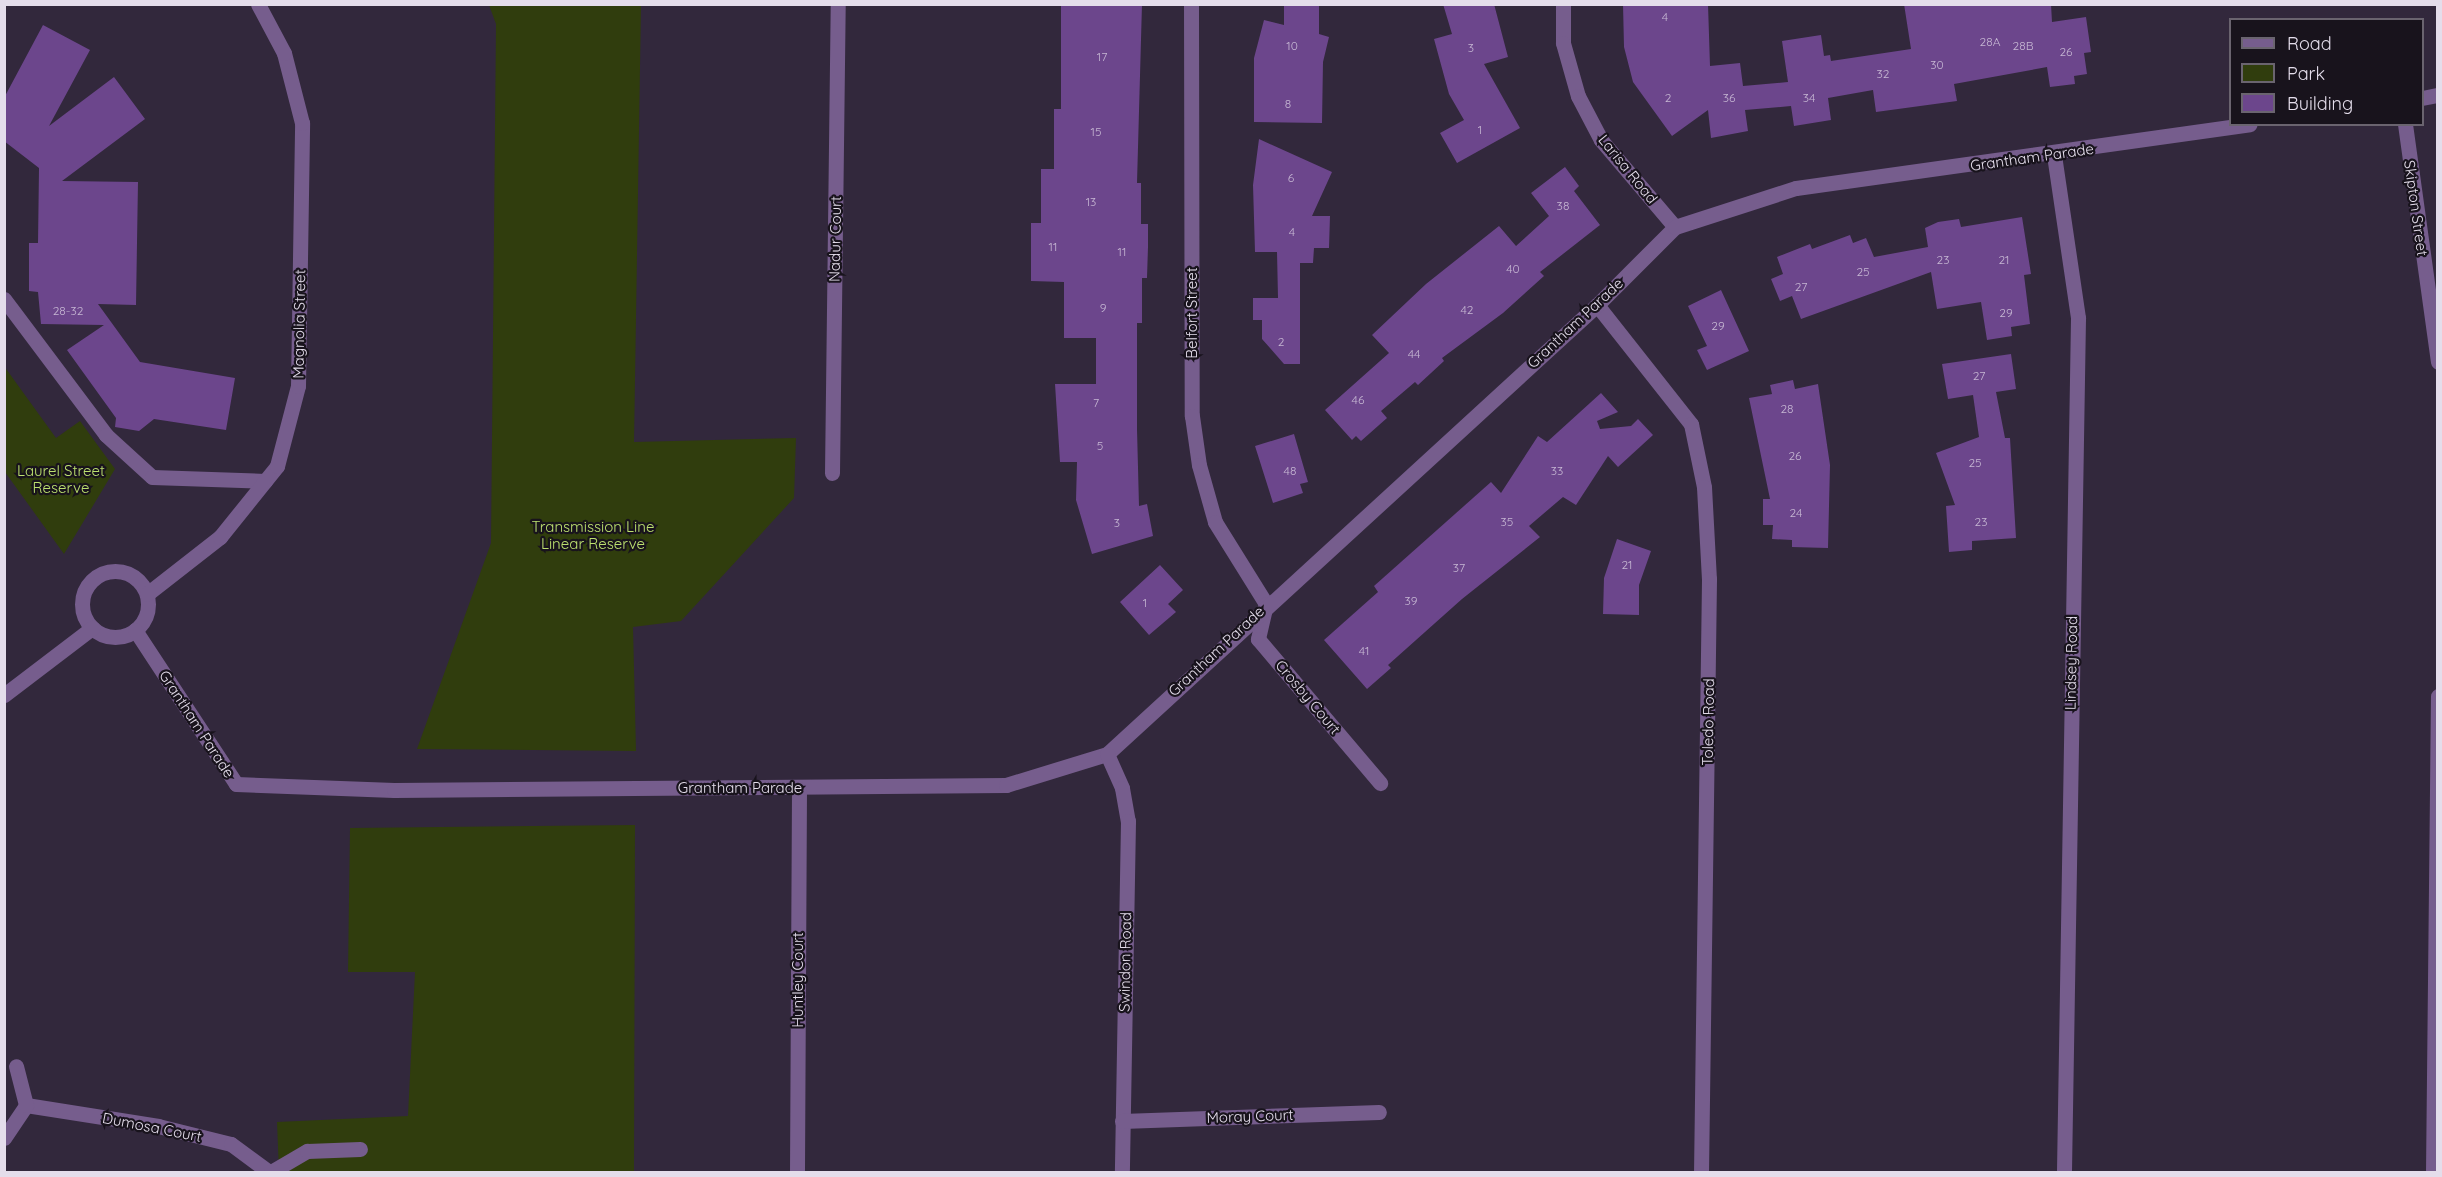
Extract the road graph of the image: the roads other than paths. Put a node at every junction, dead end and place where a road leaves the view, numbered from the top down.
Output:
1 (258, 4) edge
2 (838, 4) edge
3 (1191, 4) edge
4 (1563, 4) edge
5 (2237, 126) edge
6 (2404, 126) edge
7 (2054, 155) junction
8 (1675, 227) junction
9 (4, 299) edge
10 (1597, 305) junction
11 (2438, 362) edge
12 (832, 473) dead end
13 (265, 481) junction
14 (147, 594) junction
15 (1266, 604) junction
16 (92, 628) junction
17 (135, 630) junction
18 (4, 695) edge
19 (2438, 696) edge
20 (1107, 754) junction
21 (1380, 783) dead end
22 (799, 789) junction
23 (16, 1066) dead end
24 (26, 1105) junction
25 (1379, 1112) dead end
26 (1122, 1121) junction
27 (4, 1138) edge
28 (360, 1149) dead end
29 (797, 1171) edge
30 (270, 1173) edge
31 (1122, 1173) edge
32 (1701, 1173) edge
33 (2064, 1173) edge
34 (2433, 1173) edge

1 - 13 street, Magnolia Street
2 - 12 street, Nadur Court
3 - 15 street, Belfort Street
4 - 8 street, Larisa Road
5 - 7 street, Grantham Parade
6 - 11 street, Skipton Street
7 - 8 street, Grantham Parade
7 - 33 street, Lindsey Road
8 - 10 street, Grantham Parade
9 - 13 street
10 - 15 street, Grantham Parade
10 - 32 street, Toledo Road
13 - 14 street, Magnolia Street
14 - 16 street
14 - 17 street
15 - 20 street, Grantham Parade
15 - 21 street, Crosby Court
16 - 17 street
16 - 18 street
17 - 22 street, Grantham Parade
19 - 34 street
20 - 22 street, Grantham Parade
20 - 26 street, Swindon Road
22 - 29 street, Huntley Court
23 - 24 street
24 - 27 street
24 - 30 street, Dumosa Court
25 - 26 street, Moray Court
26 - 31 street, Swindon Road
28 - 30 street, Dumosa Court

